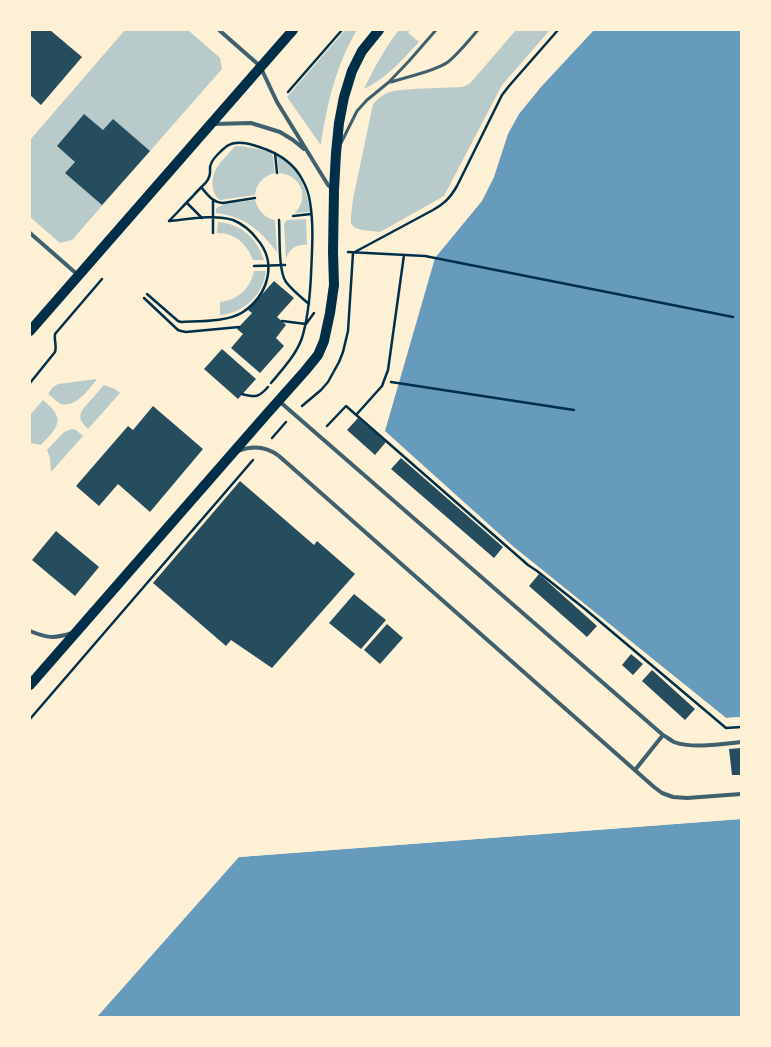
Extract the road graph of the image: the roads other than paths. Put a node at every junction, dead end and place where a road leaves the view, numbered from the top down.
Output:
1 (219, 30) edge
2 (293, 30) edge
3 (380, 30) edge
4 (436, 30) edge
5 (478, 30) edge
6 (260, 66) junction
7 (389, 82) junction
8 (211, 124) junction
9 (306, 150) junction
10 (336, 153) junction
11 (334, 190) junction
12 (30, 233) edge
13 (79, 275) junction
14 (30, 331) edge
15 (279, 401) junction
16 (232, 453) junction
17 (30, 632) edge
18 (76, 632) junction
19 (30, 685) edge
20 (664, 735) junction
21 (741, 742) edge
22 (634, 770) junction
23 (741, 794) edge

1 - 6 street
2 - 6 main road
3 - 10 main road
4 - 7 lane
5 - 7 lane
6 - 8 main road
6 - 9 street
7 - 10 lane
8 - 9 street
8 - 13 main road
9 - 11 street
10 - 11 main road
11 - 15 main road
12 - 13 street
13 - 14 main road
15 - 16 main road
15 - 20 street
16 - 18 main road
16 - 22 street
17 - 18 street
18 - 19 main road
20 - 21 street
20 - 22 street
22 - 23 street

